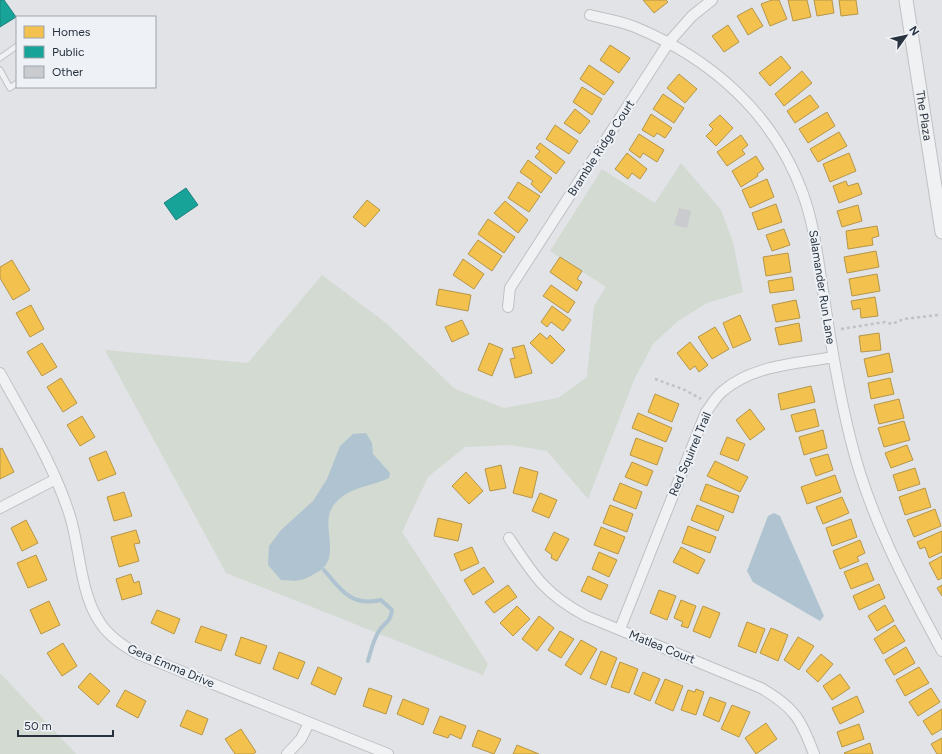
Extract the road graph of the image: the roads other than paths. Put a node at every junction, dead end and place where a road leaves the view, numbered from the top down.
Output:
1 (712, 0) edge
2 (906, 0) edge
3 (590, 15) dead end
4 (669, 42) junction
5 (16, 47) edge
6 (0, 58) edge
7 (0, 70) edge
8 (16, 84) edge
9 (942, 232) edge
10 (508, 307) dead end
11 (833, 357) junction
12 (0, 373) edge
13 (56, 479) junction
14 (0, 508) edge
15 (509, 538) dead end
16 (620, 630) junction
17 (942, 651) edge
18 (309, 723) junction
19 (287, 754) edge
20 (388, 754) edge
21 (814, 754) edge

1 - 4 street, Bramble Ridge Court
2 - 9 street, The Plaza
3 - 4 street, Salamander Run Lane
4 - 10 street, Bramble Ridge Court
4 - 11 street, Salamander Run Lane
5 - 6 lane
7 - 8 lane
11 - 16 street, Red Squirrel Trail
11 - 17 street, Salamander Run Lane
12 - 13 street, Gera Emma Drive
13 - 14 street
13 - 18 street, Gera Emma Drive
15 - 16 street, Matlea Court
16 - 21 street, Matlea Court
18 - 19 street
18 - 20 street, Gera Emma Drive

